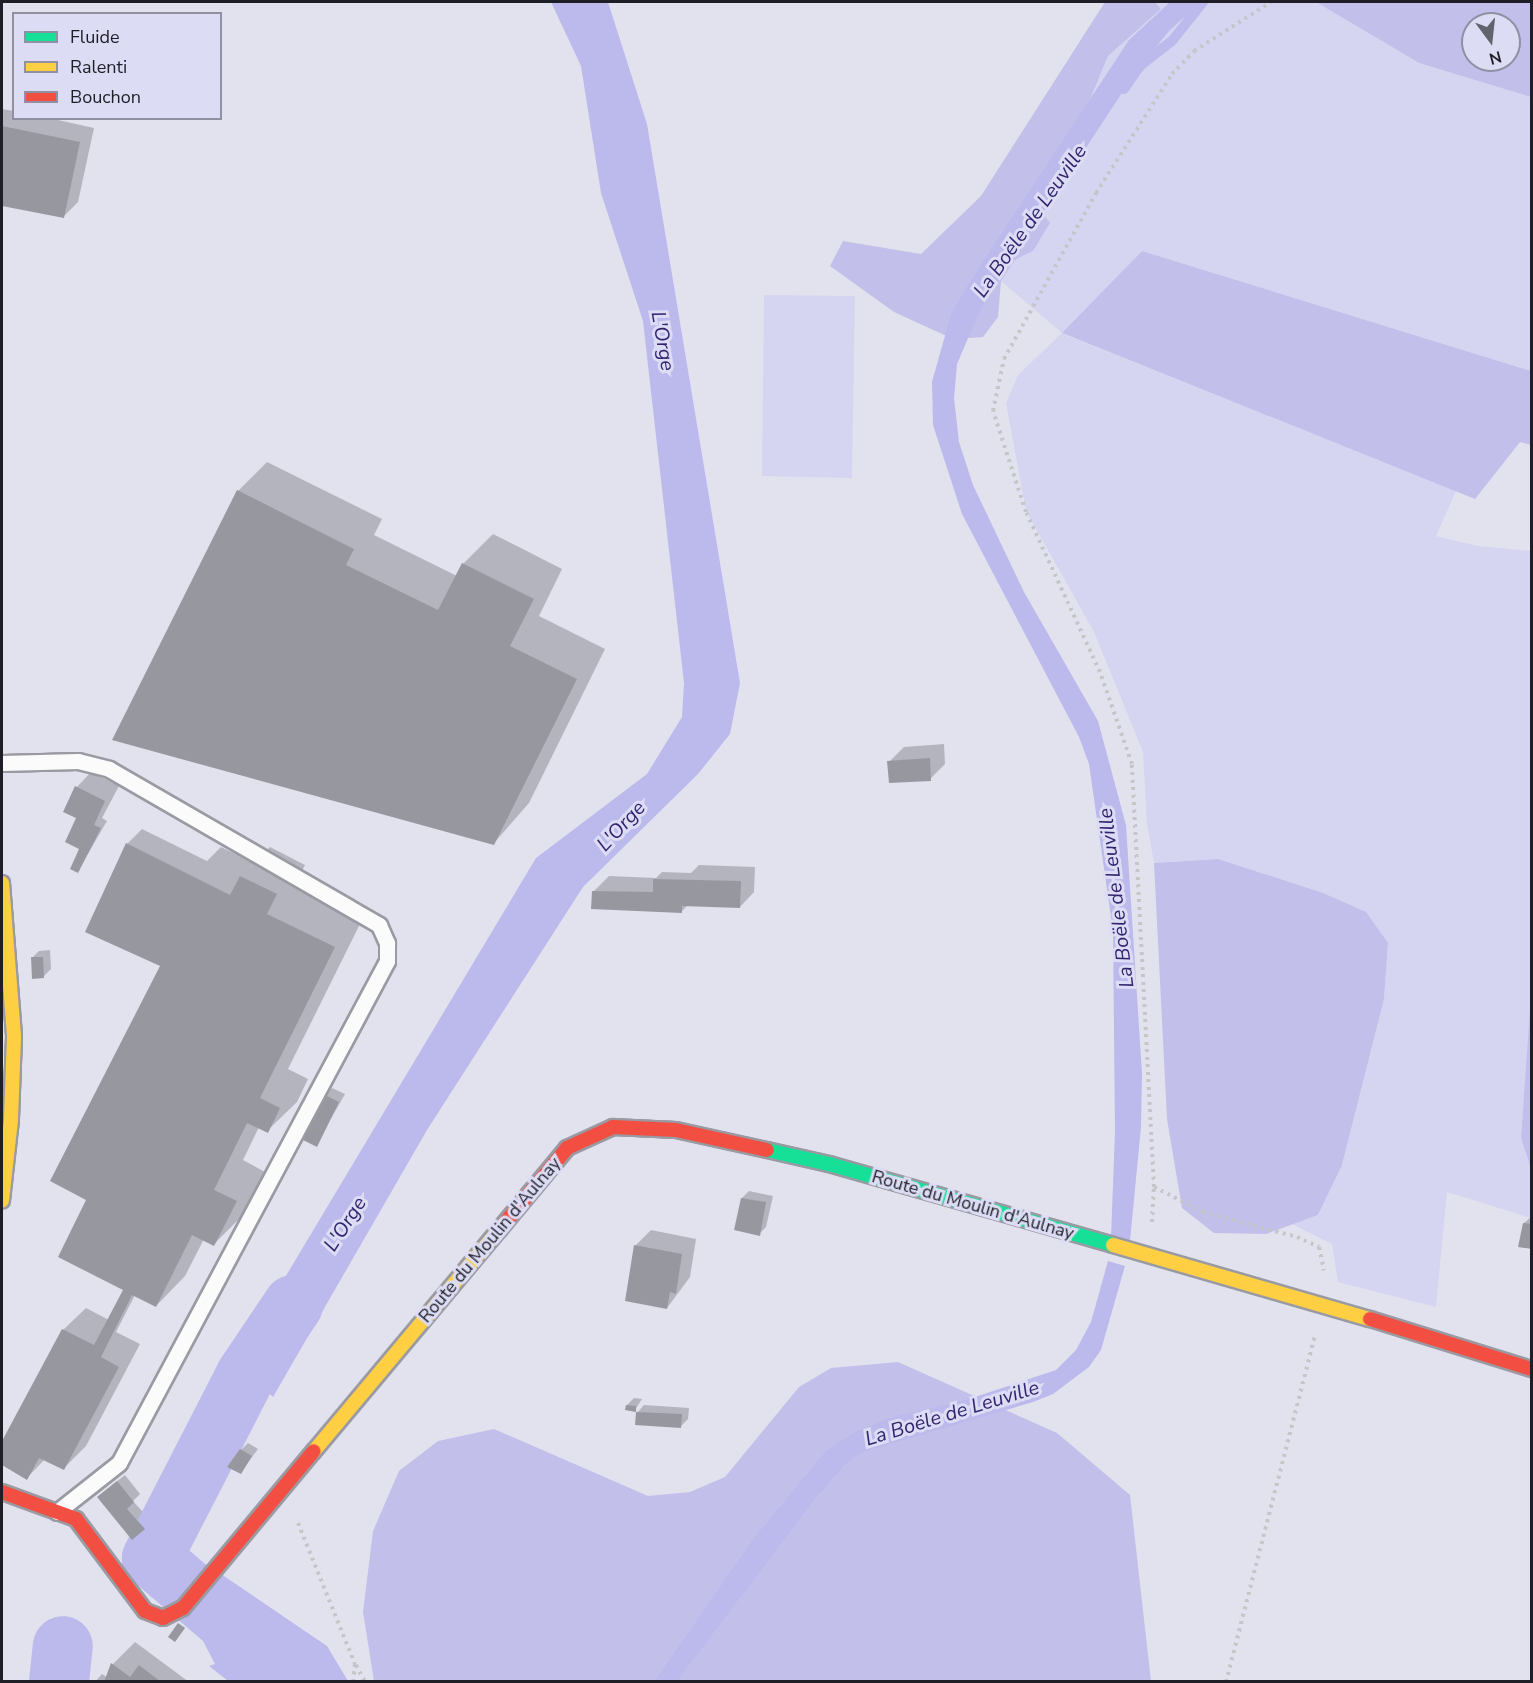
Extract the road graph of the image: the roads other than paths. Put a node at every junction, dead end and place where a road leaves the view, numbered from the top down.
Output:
1 (2, 764) edge
2 (2, 883) edge
3 (2, 1200) edge
4 (1532, 1369) edge
5 (2, 1492) edge
6 (57, 1512) junction

1 - 6 lane
2 - 3 street
4 - 6 street, Route du Moulin d'Aulnay
5 - 6 street

